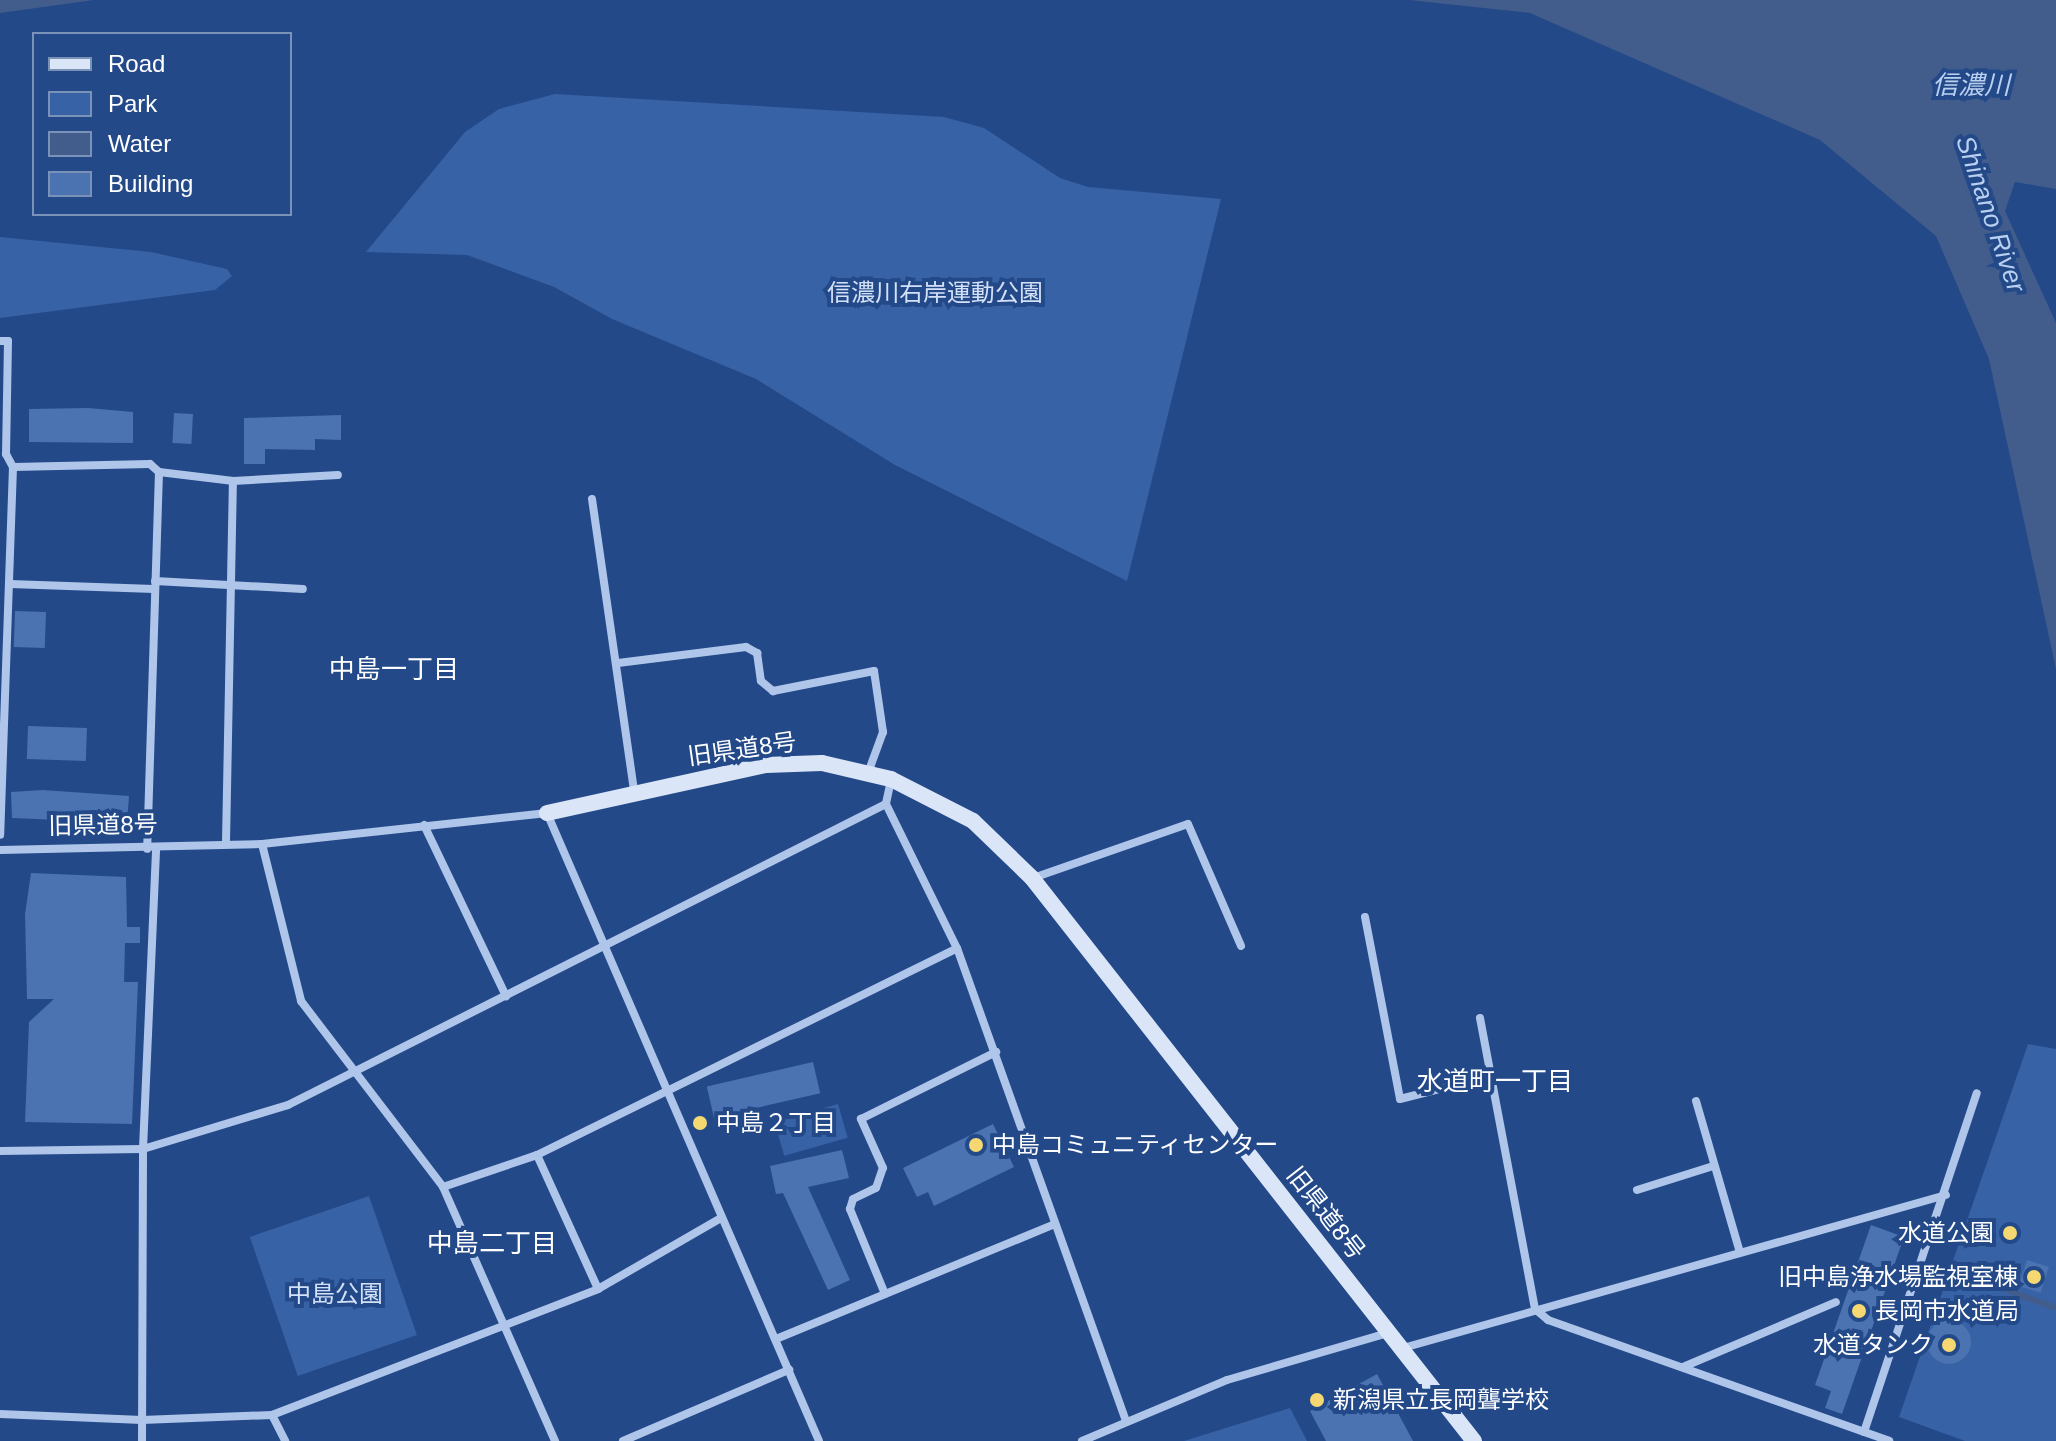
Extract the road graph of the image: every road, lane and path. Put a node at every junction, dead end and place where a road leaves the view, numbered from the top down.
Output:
1 (0, 341) edge
2 (13, 467) junction
3 (159, 472) junction
4 (338, 475) dead end
5 (233, 481) junction
6 (592, 499) dead end
7 (10, 584) junction
8 (231, 584) junction
9 (155, 585) junction
10 (303, 589) dead end
11 (618, 663) junction
12 (868, 773) junction
13 (891, 779) junction
14 (634, 792) junction
15 (886, 804) junction
16 (547, 813) junction
17 (424, 825) junction
18 (0, 835) edge
19 (226, 842) junction
20 (262, 844) junction
21 (152, 849) junction
22 (0, 850) edge
23 (1032, 878) junction
24 (1365, 917) dead end
25 (603, 946) junction
26 (1241, 946) dead end
27 (957, 948) junction
28 (506, 996) junction
29 (1480, 1018) dead end
30 (996, 1052) junction
31 (351, 1068) junction
32 (1490, 1076) junction
33 (665, 1091) junction
34 (1977, 1093) dead end
35 (1696, 1101) dead end
36 (143, 1149) junction
37 (0, 1151) edge
38 (537, 1155) junction
39 (1713, 1166) junction
40 (443, 1187) junction
41 (1637, 1190) dead end
42 (1946, 1195) junction
43 (721, 1218) junction
44 (1055, 1224) junction
45 (1740, 1252) junction
46 (598, 1289) junction
47 (885, 1294) junction
48 (1836, 1302) dead end
49 (1535, 1309) junction
50 (501, 1322) junction
51 (1388, 1333) junction
52 (776, 1339) junction
53 (1403, 1348) junction
54 (1683, 1367) junction
55 (789, 1370) junction
56 (0, 1414) edge
57 (272, 1415) junction
58 (142, 1420) junction
59 (1126, 1421) junction
60 (1864, 1432) junction
61 (142, 1441) edge
62 (285, 1441) edge
63 (555, 1441) edge
64 (623, 1441) edge
65 (819, 1441) edge
66 (1082, 1441) edge
67 (1474, 1441) edge
68 (1889, 1441) edge

1 - 2 street
2 - 3 street
2 - 7 street
3 - 5 street
3 - 9 street
4 - 5 street
5 - 8 street
6 - 11 street
7 - 9 street
7 - 18 street
8 - 9 street
8 - 10 street
8 - 19 street
9 - 21 street
11 - 12 street
11 - 14 street
12 - 13 street, 旧県道8号
12 - 14 street, 旧県道8号
13 - 15 street
13 - 23 street, 旧県道8号
14 - 16 street, 旧県道8号
15 - 25 street
15 - 27 street
16 - 17 street, 旧県道8号
16 - 25 street
17 - 20 street, 旧県道8号
17 - 28 street
19 - 20 street, 旧県道8号
19 - 21 street, 旧県道8号
20 - 31 street
21 - 22 street, 旧県道8号
21 - 36 street
23 - 26 street
23 - 51 street, 旧県道8号
24 - 32 street
25 - 28 street
25 - 33 street
27 - 30 street
27 - 33 street
28 - 31 street
29 - 32 street
30 - 44 street
30 - 47 street
31 - 36 street
31 - 40 street
32 - 49 street
33 - 38 street
33 - 43 street
34 - 42 street
35 - 39 street
36 - 37 street
36 - 58 street
38 - 40 street
38 - 46 street
39 - 41 street
39 - 45 street
40 - 50 street
42 - 45 street
42 - 60 street
43 - 46 street
43 - 52 street
44 - 47 street
44 - 59 street
45 - 49 street
46 - 50 street
47 - 52 street
48 - 54 street
49 - 53 street
49 - 54 street
50 - 57 street
50 - 63 street
51 - 53 street, 旧県道8号
51 - 59 street
52 - 55 street
53 - 67 street, 旧県道8号
54 - 60 street
55 - 64 street
55 - 65 street
56 - 58 street
57 - 58 street
57 - 62 street
58 - 61 street
59 - 66 street
60 - 68 street

